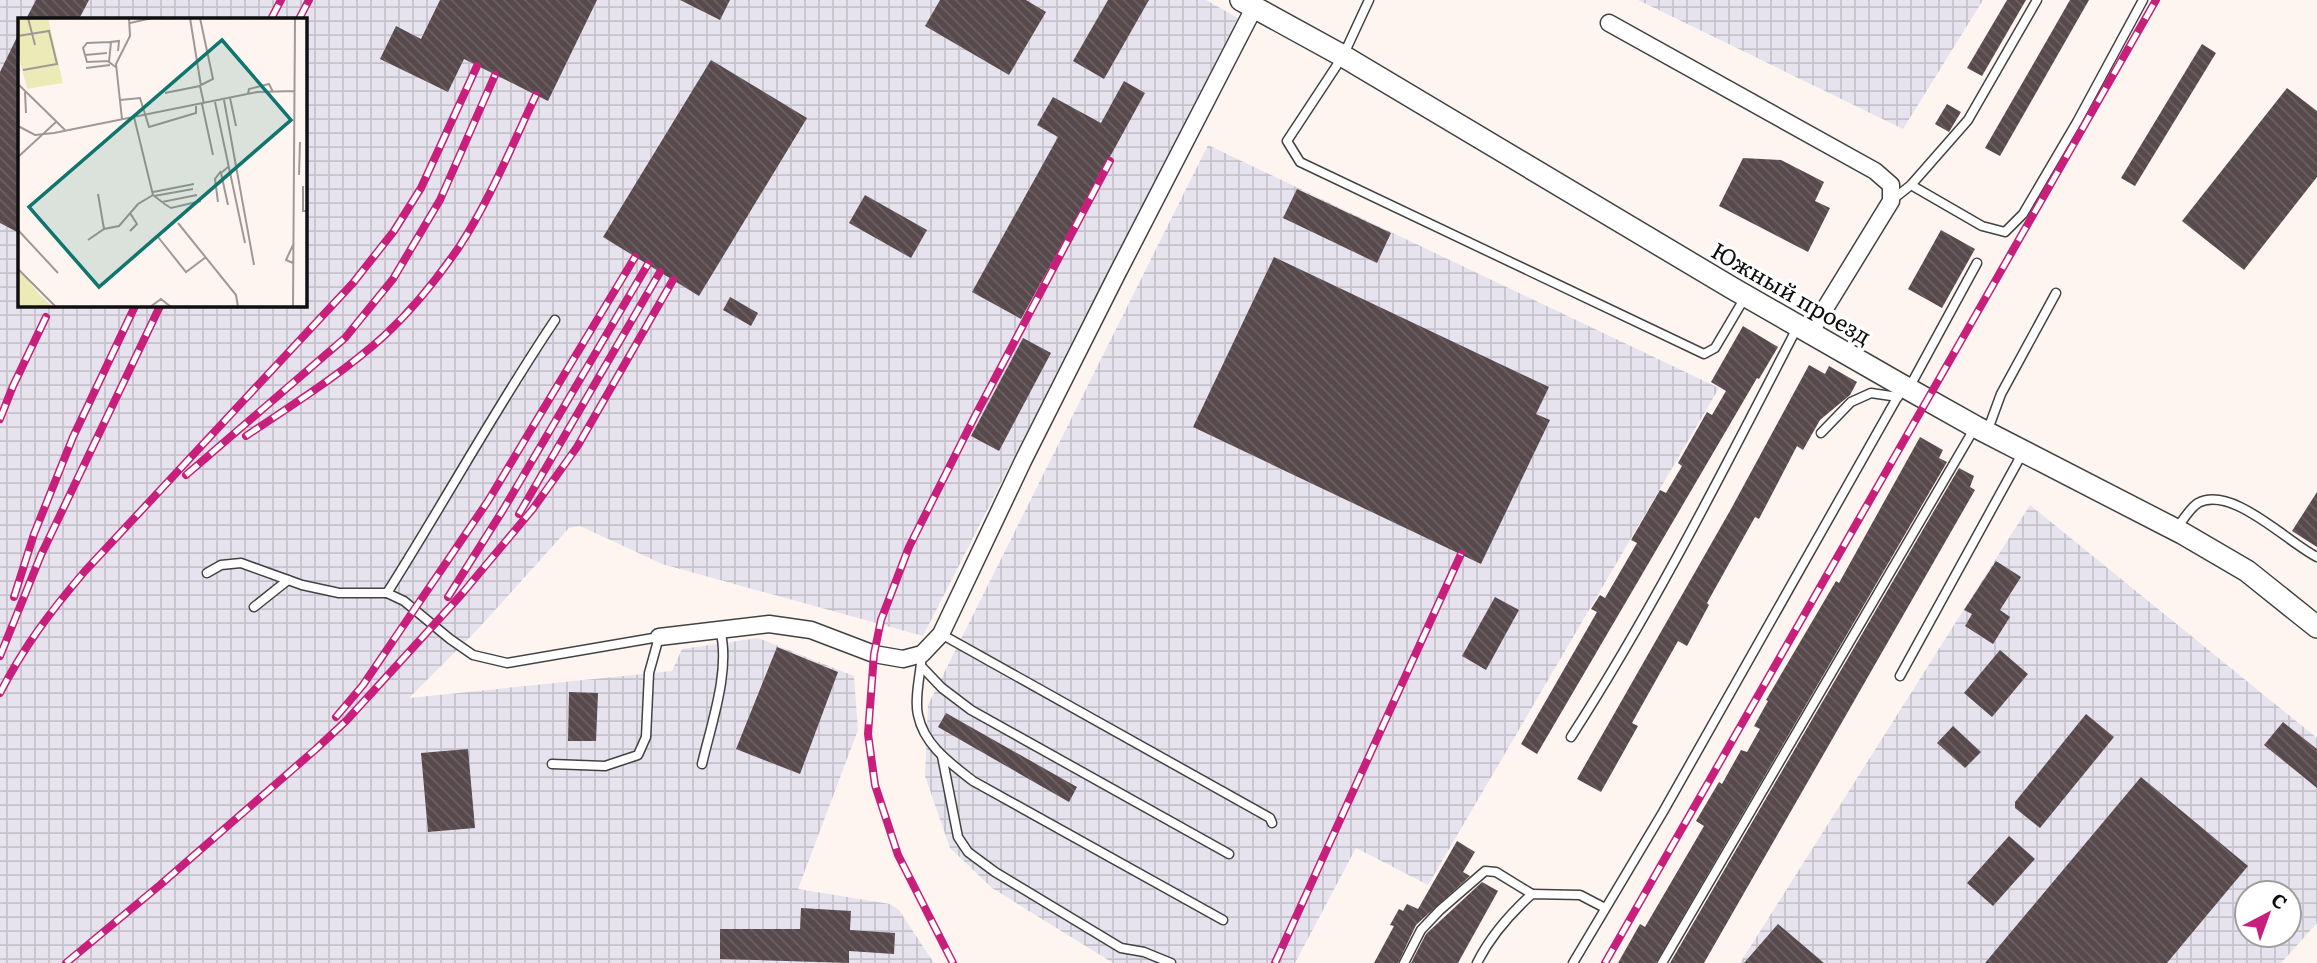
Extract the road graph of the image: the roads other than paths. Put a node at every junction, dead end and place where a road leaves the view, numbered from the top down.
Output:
1 (1369, 0) edge
2 (2037, 0) edge
3 (2143, 0) edge
4 (1247, 4) edge
5 (1609, 23) dead end
6 (1343, 56) junction
7 (1911, 186) junction
8 (1891, 201) junction
9 (1977, 263) dead end
10 (2056, 293) dead end
11 (1746, 296) junction
12 (555, 320) dead end
13 (1804, 329) junction
14 (1903, 391) junction
15 (1981, 430) junction
16 (1821, 433) dead end
17 (2024, 451) junction
18 (2175, 529) junction
19 (2317, 557) edge
20 (207, 573) dead end
21 (288, 580) junction
22 (387, 593) junction
23 (254, 607) dead end
24 (2317, 627) edge
25 (720, 630) junction
26 (941, 634) junction
27 (659, 637) junction
28 (922, 660) junction
29 (1899, 676) dead end
30 (1571, 737) dead end
31 (942, 756) junction
32 (552, 764) dead end
33 (702, 764) dead end
34 (1272, 823) dead end
35 (1229, 855) dead end
36 (1532, 894) junction
37 (1605, 908) junction
38 (1223, 920) dead end
39 (1171, 963) edge
40 (1404, 963) edge
41 (1477, 963) edge
42 (1573, 963) edge
43 (1662, 963) edge

1 - 6 lane
2 - 7 lane
3 - 7 lane
4 - 6 street, Южный проезд
4 - 26 street
5 - 8 street
6 - 11 street, Южный проезд
6 - 11 lane
7 - 8 lane
8 - 13 street
9 - 14 lane
10 - 15 lane
11 - 13 street, Южный проезд
12 - 22 lane
13 - 14 street, Южный проезд
13 - 30 lane
14 - 15 street, Южный проезд
14 - 16 lane
14 - 37 lane
15 - 17 street, Южный проезд
15 - 43 lane
17 - 18 street, Южный проезд
17 - 29 lane
18 - 19 lane
18 - 24 street, Южный проезд
20 - 21 lane
21 - 22 lane
21 - 23 lane
22 - 27 lane
25 - 27 street
25 - 28 street
25 - 33 lane
26 - 28 street
26 - 34 lane
27 - 32 lane
28 - 31 lane
28 - 35 lane
31 - 38 lane
31 - 39 lane
36 - 37 lane
36 - 40 lane
36 - 41 lane
37 - 42 lane

